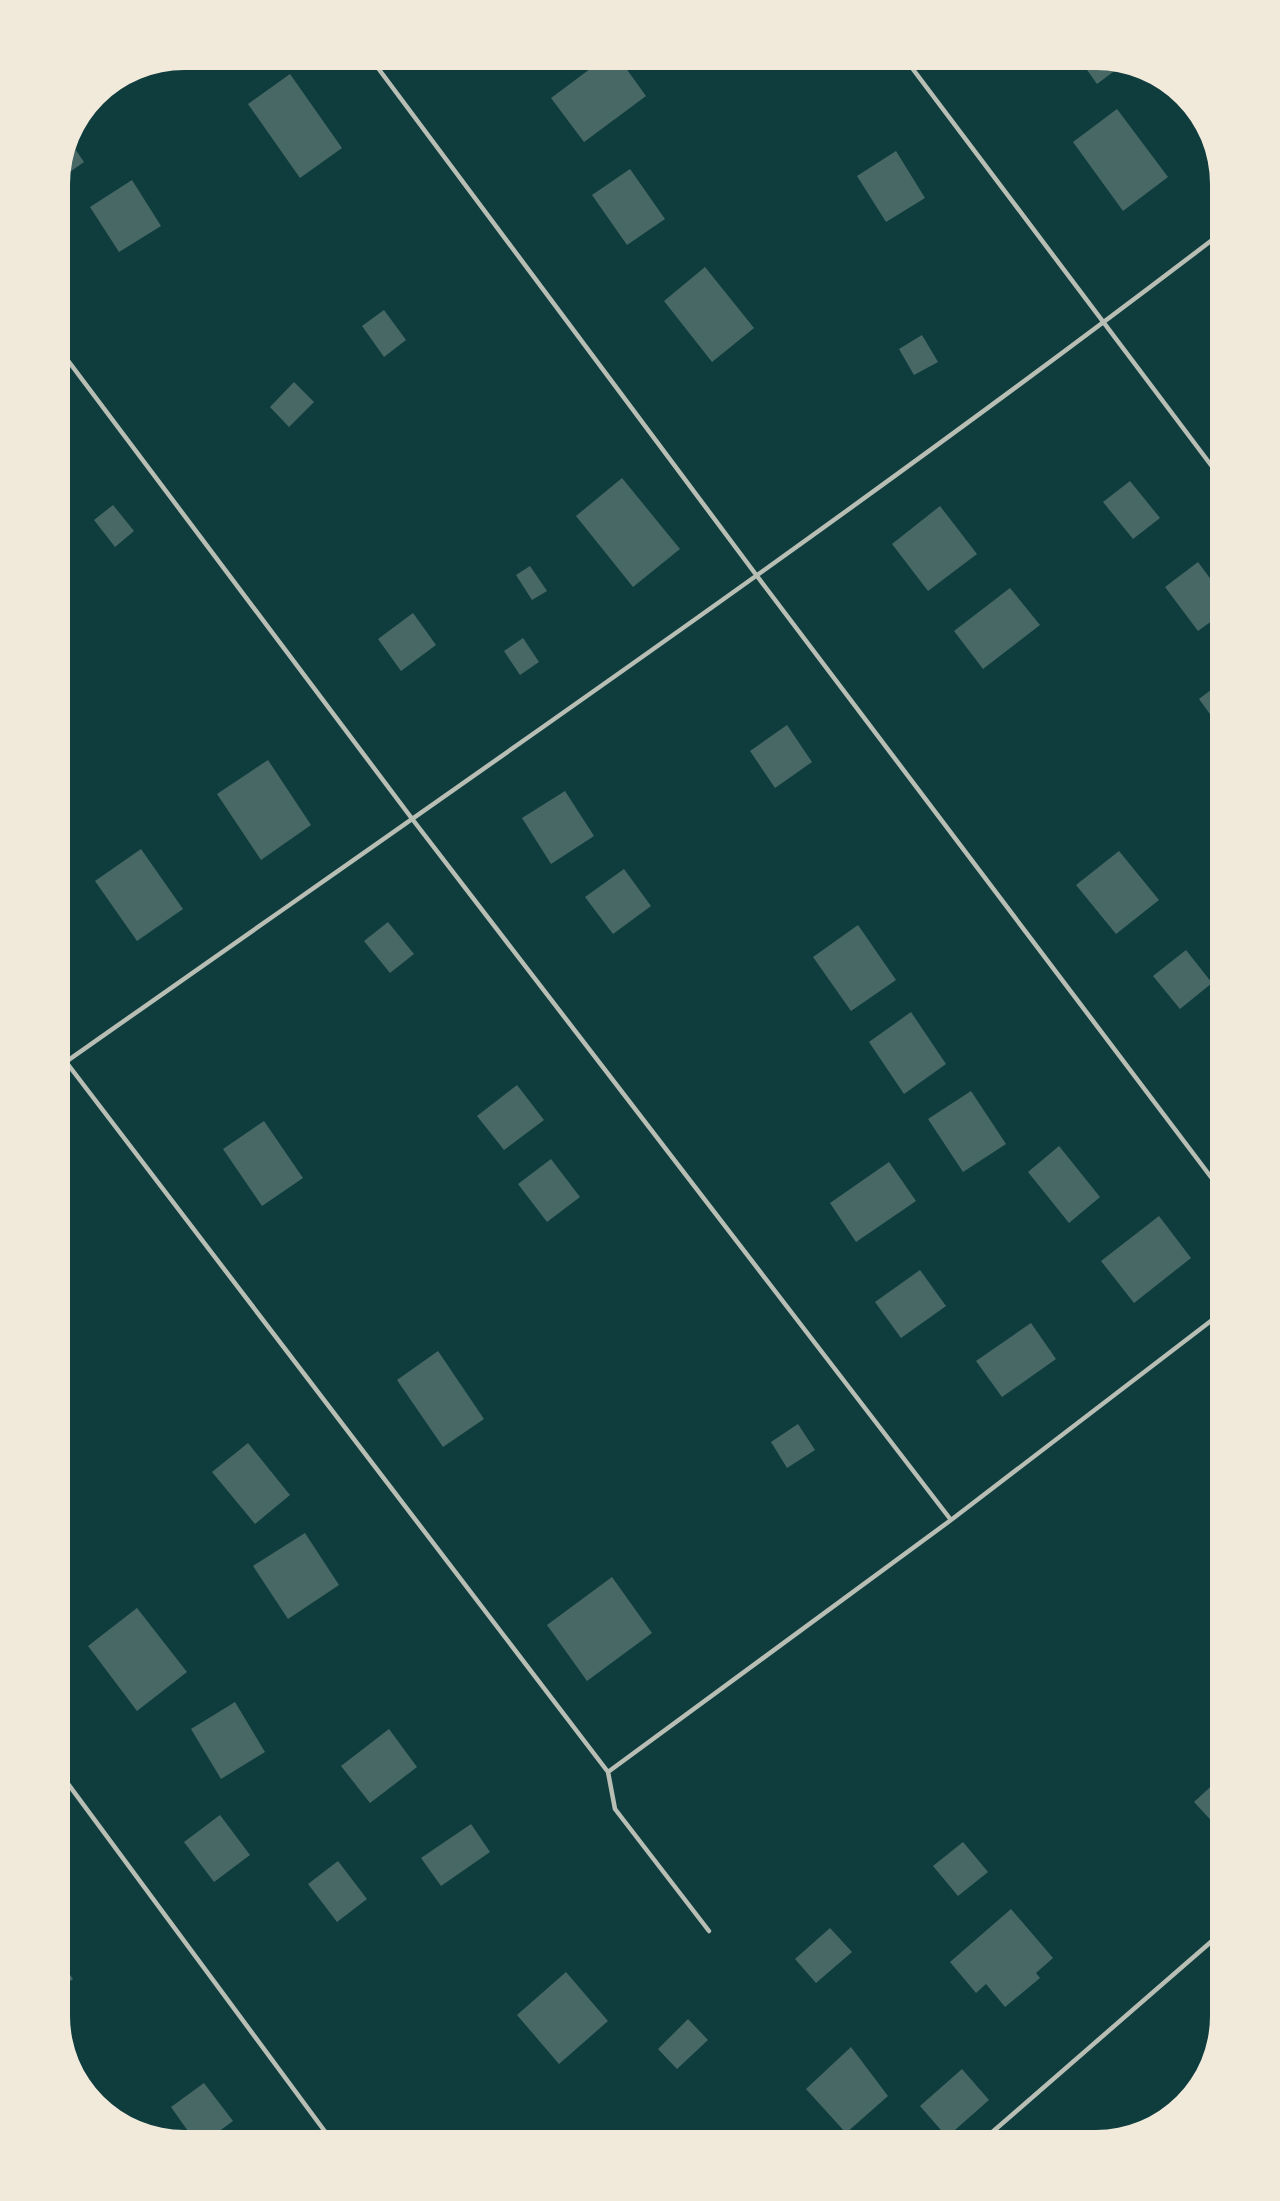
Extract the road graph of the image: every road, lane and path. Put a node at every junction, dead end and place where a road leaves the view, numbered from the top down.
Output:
1 (380, 71) edge
2 (914, 71) edge
3 (1210, 241) edge
4 (1101, 322) junction
5 (71, 365) edge
6 (1210, 464) edge
7 (757, 576) junction
8 (413, 820) junction
9 (71, 1059) edge
10 (71, 1068) edge
11 (1210, 1176) edge
12 (1210, 1322) edge
13 (951, 1520) junction
14 (608, 1772) junction
15 (70, 1787) edge
16 (709, 1931) dead end
17 (1210, 1943) edge
18 (324, 2130) edge
19 (995, 2130) edge

1 - 7 lane
2 - 4 lane
3 - 4 lane
4 - 6 lane
4 - 7 lane
5 - 8 lane
7 - 8 lane
7 - 11 lane
8 - 9 lane
8 - 13 lane
10 - 14 lane
12 - 13 lane
13 - 14 lane
14 - 16 lane
15 - 18 lane
17 - 19 lane

